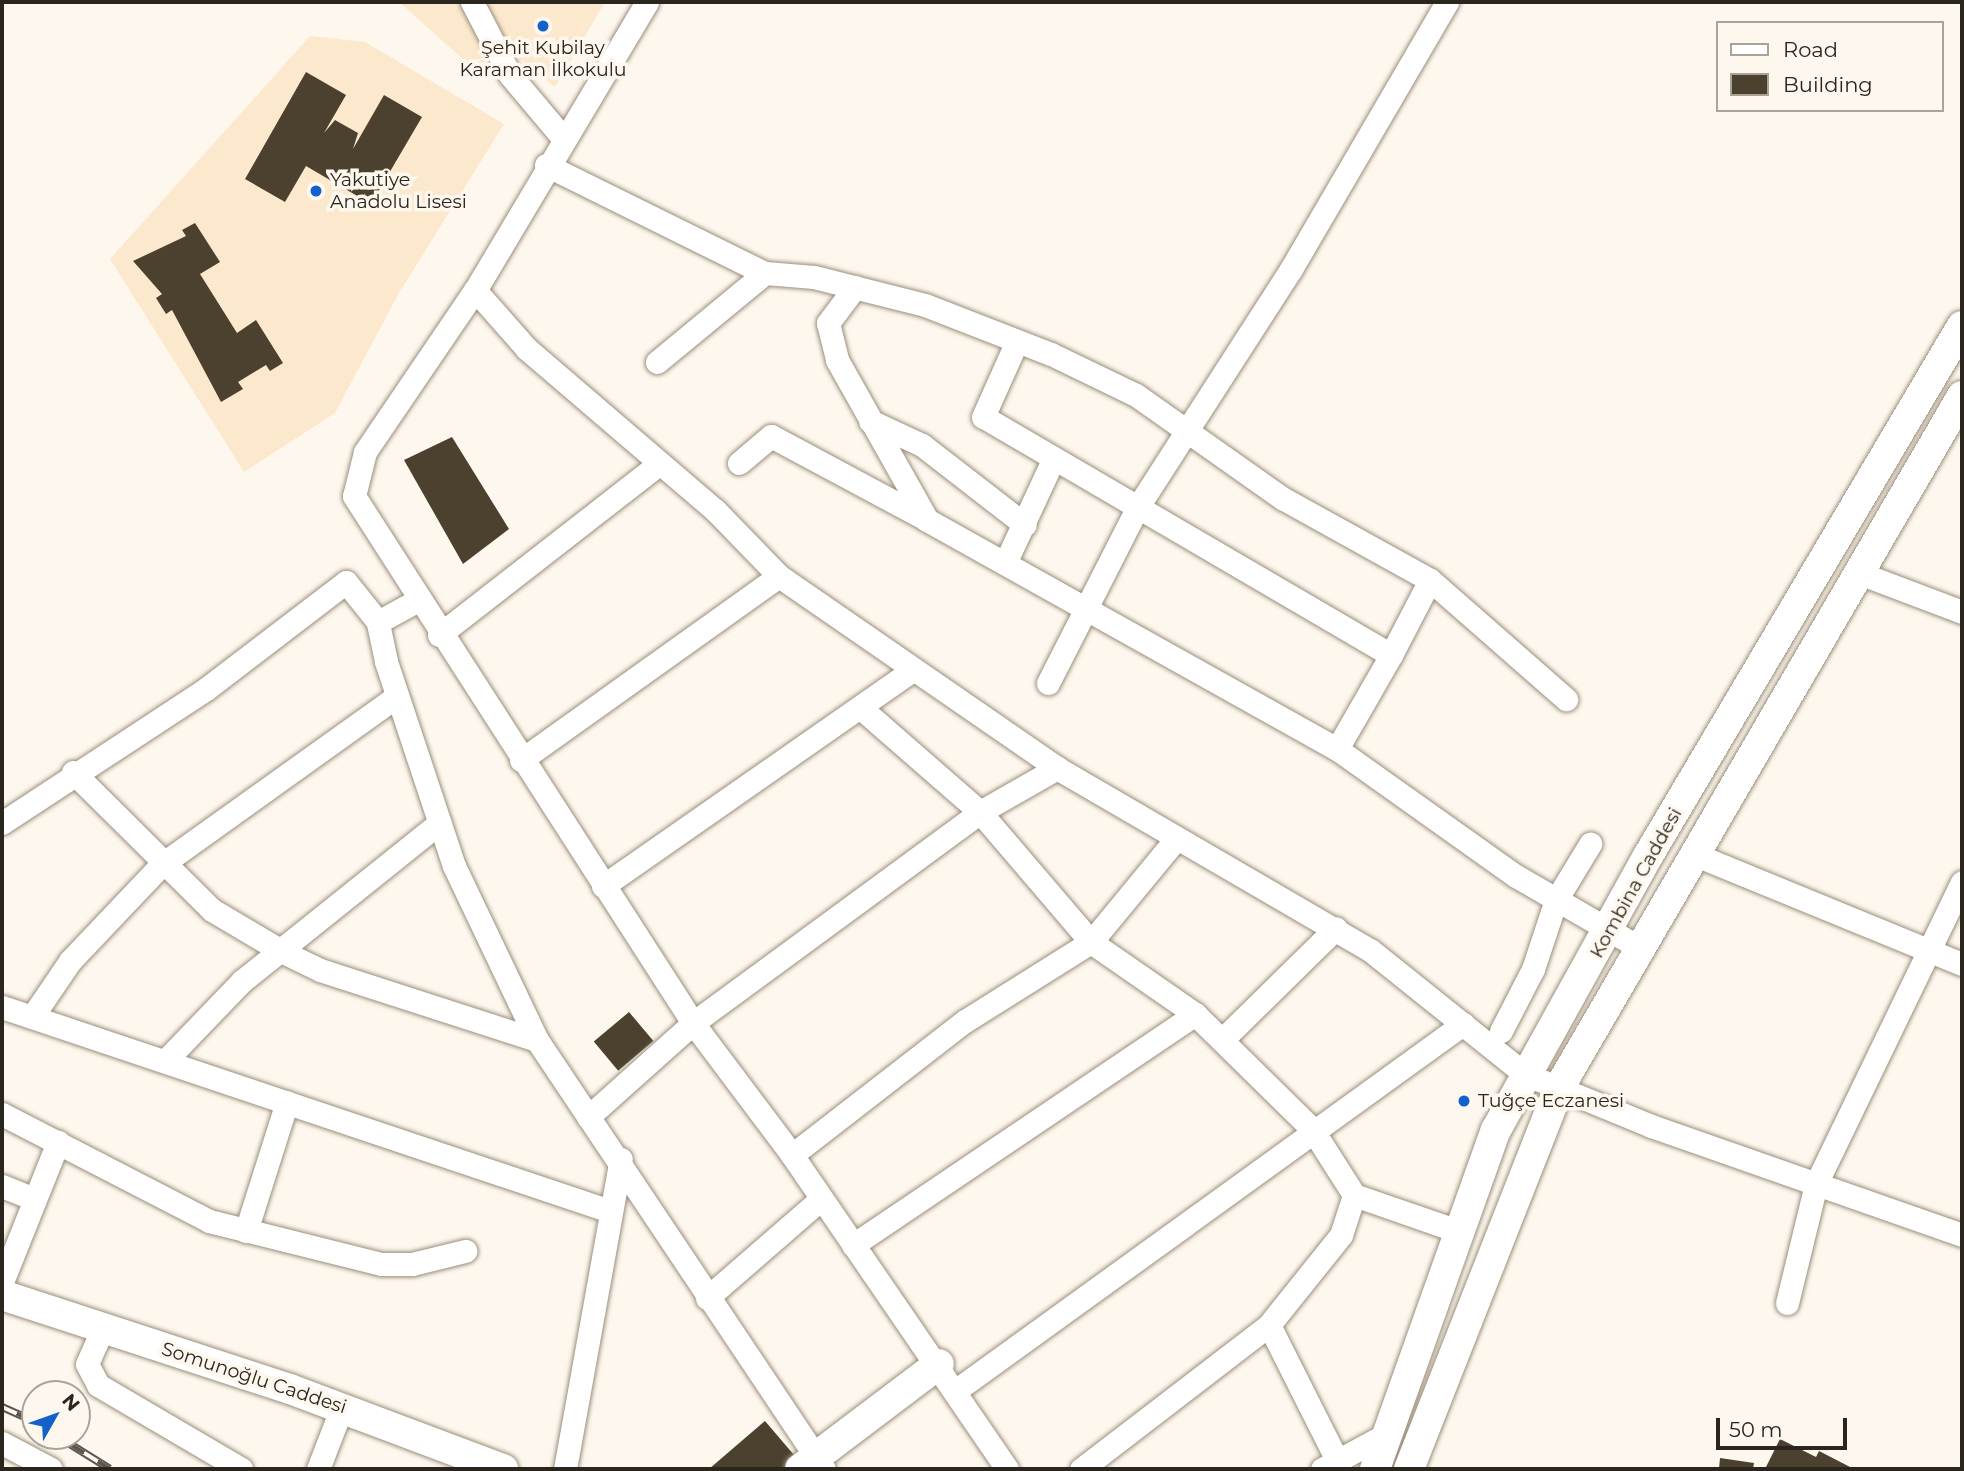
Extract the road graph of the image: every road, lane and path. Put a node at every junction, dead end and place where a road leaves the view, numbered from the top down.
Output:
1 (472, 2) edge
2 (647, 2) edge
3 (1447, 2) edge
4 (563, 138) junction
5 (547, 165) junction
6 (765, 273) junction
7 (855, 288) junction
8 (475, 290) junction
9 (1962, 326) edge
10 (1017, 341) junction
11 (657, 362) dead end
12 (1962, 396) edge
13 (870, 421) junction
14 (1186, 430) junction
15 (1053, 460) junction
16 (739, 463) dead end
17 (659, 464) junction
18 (1137, 509) junction
19 (927, 520) junction
20 (1025, 525) junction
21 (1007, 559) junction
22 (1862, 574) junction
23 (779, 576) junction
24 (1430, 580) junction
25 (418, 600) junction
26 (1084, 610) junction
27 (1962, 612) edge
28 (378, 622) junction
29 (439, 635) junction
30 (1391, 655) junction
31 (911, 671) junction
32 (1048, 683) dead end
33 (397, 695) junction
34 (1566, 699) dead end
35 (863, 710) junction
36 (1337, 749) junction
37 (520, 760) junction
38 (1057, 768) junction
39 (73, 772) junction
40 (980, 812) junction
41 (2, 823) edge
42 (439, 823) junction
43 (1175, 840) junction
44 (1590, 844) dead end
45 (1696, 855) junction
46 (161, 865) junction
47 (1962, 882) edge
48 (603, 886) junction
49 (1556, 900) junction
50 (1336, 928) junction
51 (1610, 929) junction
52 (1091, 943) junction
53 (1640, 947) junction
54 (1925, 950) junction
55 (283, 952) junction
56 (1962, 964) edge
57 (2, 1007) edge
58 (1195, 1014) junction
59 (32, 1017) junction
60 (693, 1023) junction
61 (1463, 1024) junction
62 (1501, 1031) dead end
63 (1223, 1039) junction
64 (537, 1040) junction
65 (167, 1059) junction
66 (1525, 1074) junction
67 (1559, 1088) junction
68 (287, 1101) junction
69 (2, 1114) edge
70 (588, 1117) junction
71 (1312, 1129) junction
72 (58, 1142) junction
73 (792, 1155) junction
74 (621, 1159) junction
75 (1816, 1184) junction
76 (2, 1186) edge
77 (1354, 1195) junction
78 (35, 1199) junction
79 (821, 1199) junction
80 (610, 1211) junction
81 (246, 1231) junction
82 (1458, 1231) junction
83 (1962, 1235) edge
84 (853, 1245) junction
85 (465, 1251) dead end
86 (2, 1282) edge
87 (2, 1295) edge
88 (707, 1298) junction
89 (1787, 1303) dead end
90 (1269, 1325) junction
91 (103, 1328) junction
92 (939, 1364) junction
93 (955, 1391) junction
94 (342, 1407) junction
95 (1385, 1435) junction
96 (2, 1443) edge
97 (813, 1465) edge
98 (1330, 1466) edge
99 (51, 1469) edge
100 (241, 1469) edge
101 (318, 1469) edge
102 (503, 1469) edge
103 (565, 1469) edge
104 (1007, 1469) edge
105 (1081, 1469) edge
106 (1374, 1469) edge
107 (1409, 1469) edge

1 - 4 street
2 - 4 street
3 - 14 street
4 - 5 street
5 - 6 street
5 - 8 street
6 - 7 street
6 - 11 street
7 - 10 street
7 - 13 street
8 - 17 street
8 - 25 street
9 - 51 main road, Kombina Caddesi
10 - 14 street
10 - 15 street
12 - 22 main road, Kombina Caddesi
13 - 19 street
13 - 20 street
14 - 18 street
14 - 24 street
15 - 18 street
15 - 20 street
16 - 19 street
17 - 23 street
17 - 29 street
18 - 26 street
18 - 30 street
19 - 21 street
20 - 21 street
21 - 26 street
22 - 27 street
22 - 45 main road, Kombina Caddesi
23 - 31 street
23 - 37 street
24 - 30 street
24 - 34 street
25 - 28 street
25 - 29 street
26 - 32 street
26 - 36 street
28 - 33 street
28 - 39 street
29 - 37 street
30 - 36 street
31 - 35 street
31 - 38 street
33 - 42 street
33 - 46 street
35 - 40 street
35 - 48 street
36 - 49 street
37 - 48 street
38 - 40 street
38 - 43 street
39 - 41 street
39 - 46 street
40 - 52 street
40 - 60 street
42 - 55 street
42 - 64 street
43 - 50 street
43 - 52 street
44 - 49 street
45 - 53 main road, Kombina Caddesi
45 - 54 street
46 - 55 street
46 - 59 street
47 - 54 street
48 - 60 street
49 - 51 street
49 - 62 street
50 - 61 street
50 - 63 street
51 - 53 street
51 - 66 main road, Kombina Caddesi
52 - 58 street
52 - 73 street
53 - 67 main road, Kombina Caddesi
54 - 56 street
54 - 75 street
55 - 64 street
55 - 65 street
57 - 59 street
58 - 63 street
58 - 84 street
59 - 65 street
60 - 70 street
60 - 73 street
61 - 66 street
61 - 71 street
63 - 71 street
64 - 70 street
65 - 68 street
66 - 67 street
66 - 82 main road, Kombina Caddesi
67 - 75 street
67 - 107 main road, Kombina Caddesi
68 - 80 street
68 - 81 street
69 - 72 street
70 - 74 street
71 - 77 street
71 - 93 street
72 - 78 street
72 - 81 street
73 - 79 street
74 - 80 street
74 - 88 street
75 - 83 street
75 - 89 street
76 - 78 street
77 - 82 street
77 - 90 street
78 - 86 street
79 - 84 street
79 - 88 street
80 - 103 street
81 - 85 street
82 - 95 main road, Kombina Caddesi
84 - 92 street
87 - 91 main road, Somunoğlu Caddesi
88 - 97 street
90 - 98 street
90 - 105 street
91 - 94 main road, Somunoğlu Caddesi
91 - 100 street
92 - 93 street
92 - 97 main road
93 - 104 street
94 - 101 street
94 - 102 main road, Somunoğlu Caddesi
95 - 98 street
95 - 106 main road, Kombina Caddesi
96 - 99 street

